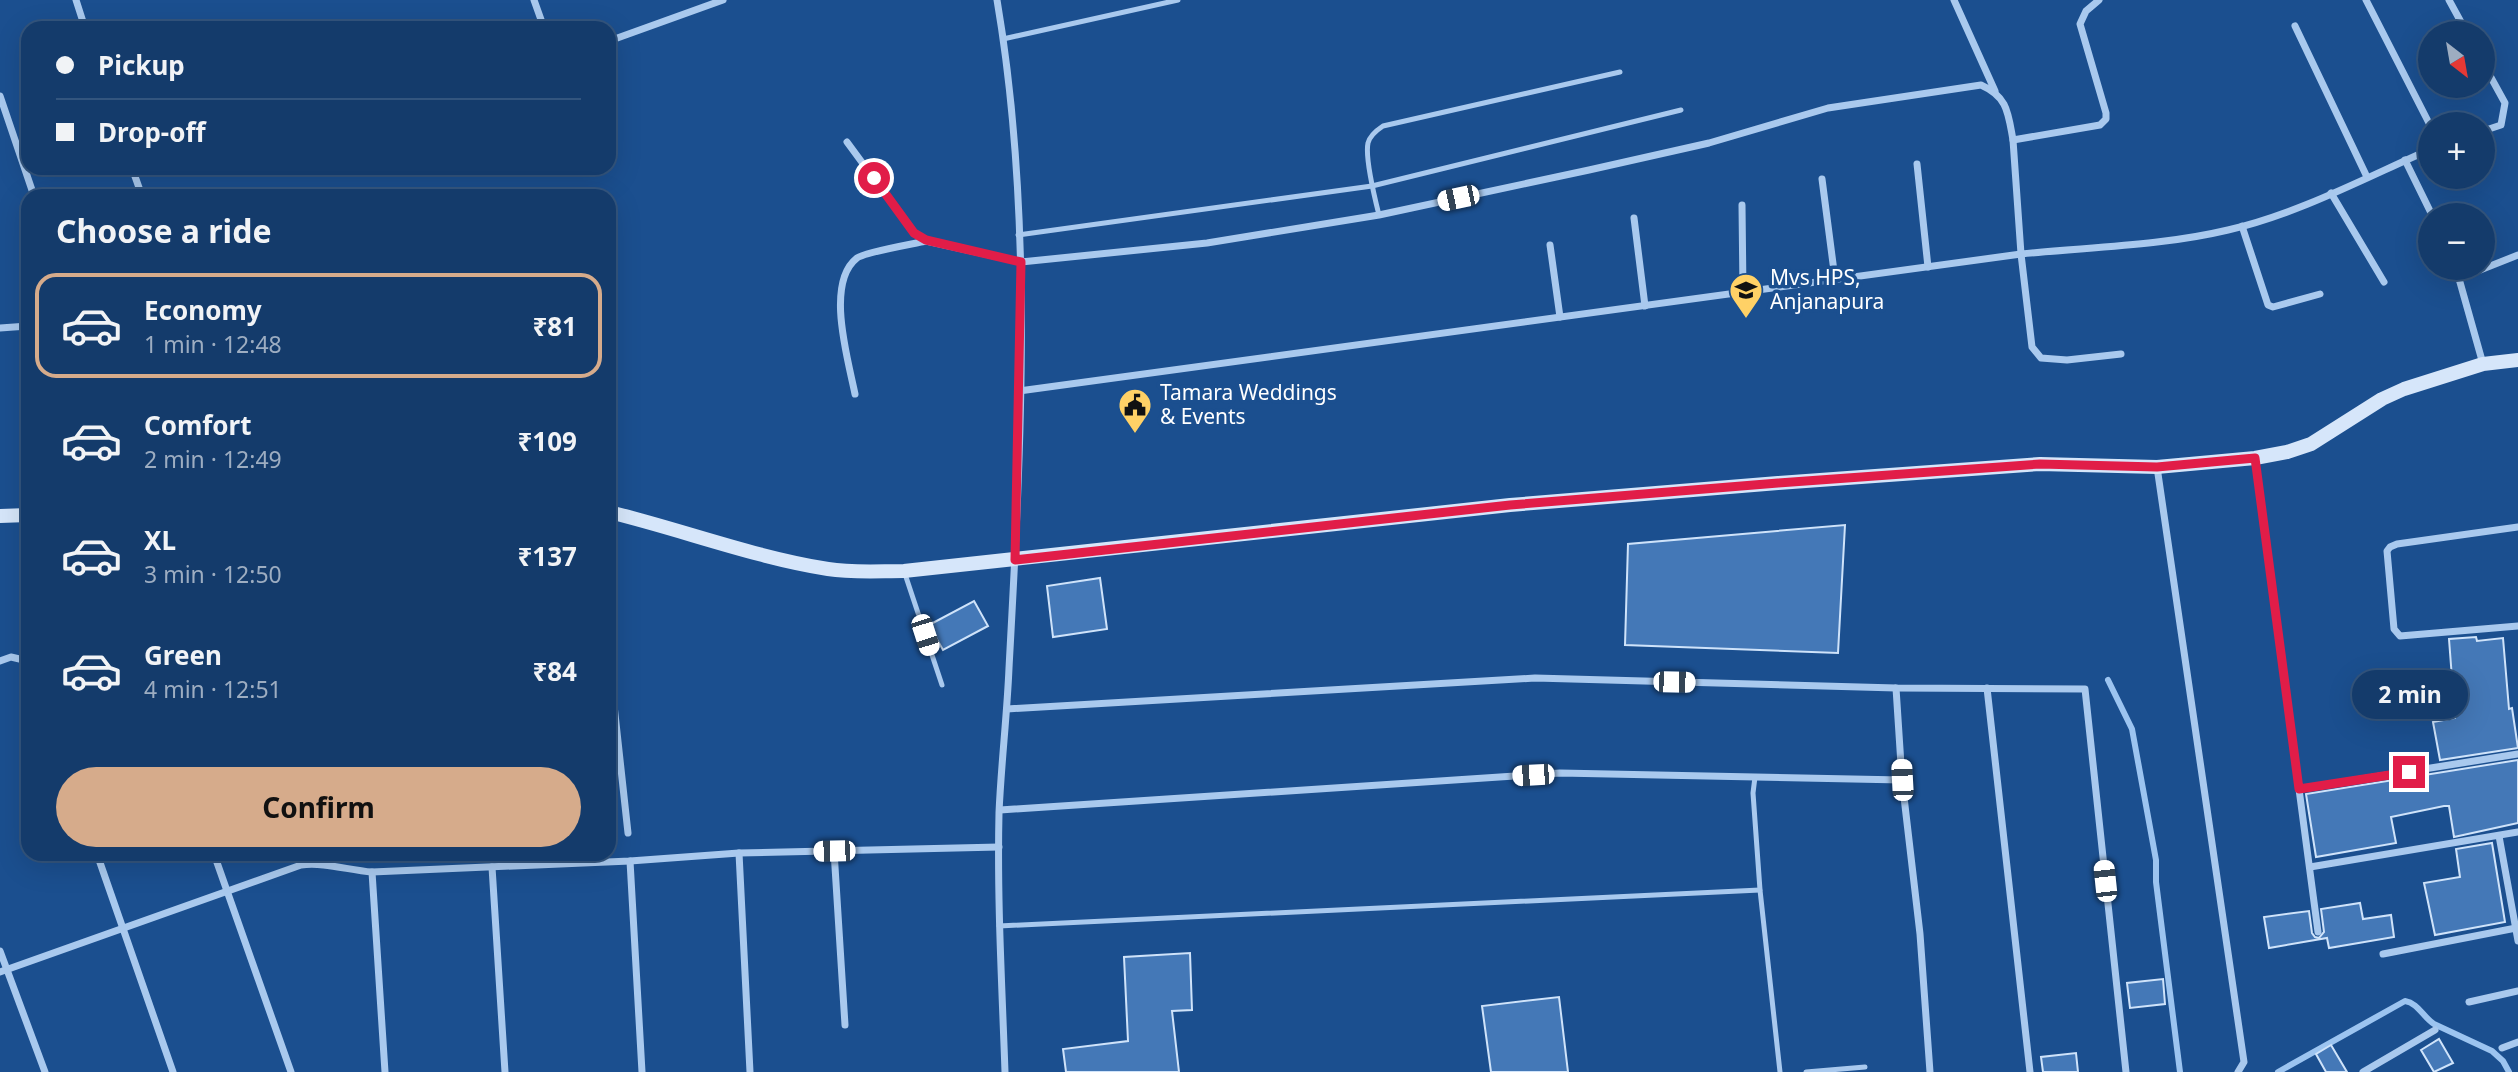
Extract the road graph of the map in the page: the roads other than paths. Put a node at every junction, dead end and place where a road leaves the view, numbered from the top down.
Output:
1 (76, 0) edge
2 (534, 0) edge
3 (723, 0) edge
4 (997, 0) edge
5 (1178, 0) edge
6 (1954, 0) edge
7 (2099, 0) edge
8 (2366, 0) edge
9 (2449, 0) edge
10 (83, 21) edge
11 (542, 21) edge
12 (2460, 21) edge
13 (2295, 26) dead end
14 (616, 38) edge
15 (1003, 39) junction
16 (1619, 72) dead end
17 (2496, 87) edge
18 (1995, 91) junction
19 (0, 96) edge
20 (1681, 110) dead end
21 (2423, 112) edge
22 (2495, 127) edge
23 (2013, 140) junction
24 (847, 142) dead end
25 (2418, 154) edge
26 (21, 158) edge
27 (2405, 160) junction
28 (1917, 164) dead end
29 (2367, 177) junction
30 (1822, 179) dead end
31 (1372, 186) junction
32 (2331, 193) junction
33 (2426, 203) edge
34 (1742, 205) dead end
35 (1379, 215) junction
36 (1634, 218) dead end
37 (2242, 226) junction
38 (1018, 235) junction
39 (926, 240) junction
40 (1550, 245) dead end
41 (2021, 254) junction
42 (2518, 255) edge
43 (1021, 262) junction
44 (2495, 264) edge
45 (1928, 267) junction
46 (1835, 279) junction
47 (2461, 280) edge
48 (2384, 282) dead end
49 (1744, 292) junction
50 (2320, 294) dead end
51 (1645, 306) junction
52 (1560, 317) junction
53 (21, 326) edge
54 (0, 328) edge
55 (2121, 355) dead end
56 (2518, 360) edge
57 (2483, 364) junction
58 (1019, 391) junction
59 (855, 394) dead end
60 (2255, 458) junction
61 (2157, 467) junction
62 (616, 514) edge
63 (21, 515) edge
64 (0, 516) edge
65 (2518, 527) edge
66 (1015, 560) junction
67 (904, 571) junction
68 (2518, 626) edge
69 (21, 659) edge
70 (0, 661) edge
71 (942, 685) dead end
72 (1896, 688) junction
73 (1987, 688) junction
74 (1007, 709) junction
75 (616, 724) edge
76 (2518, 754) edge
77 (1755, 777) junction
78 (1902, 780) junction
79 (2299, 789) junction
80 (1000, 810) junction
81 (2518, 832) edge
82 (628, 833) dead end
83 (2498, 836) junction
84 (999, 847) junction
85 (834, 851) junction
86 (740, 853) junction
87 (99, 861) edge
88 (217, 861) edge
89 (631, 861) junction
90 (317, 863) joint
91 (492, 867) junction
92 (2310, 867) junction
93 (372, 872) junction
94 (228, 890) junction
95 (1760, 890) junction
96 (999, 926) junction
97 (121, 928) junction
98 (2516, 928) junction
99 (2318, 932) dead end
100 (2518, 941) edge
101 (0, 951) edge
102 (2383, 954) dead end
103 (4, 971) edge
104 (2518, 992) edge
105 (2469, 1002) dead end
106 (845, 1026) dead end
107 (2435, 1030) dead end
108 (2518, 1042) edge
109 (2502, 1048) dead end
110 (1865, 1067) dead end
111 (45, 1072) edge
112 (173, 1072) edge
113 (291, 1072) edge
114 (385, 1072) edge
115 (505, 1072) edge
116 (642, 1072) edge
117 (750, 1072) edge
118 (1005, 1072) edge
119 (1780, 1072) edge
120 (1806, 1072) edge
121 (1930, 1072) edge
122 (2030, 1072) edge
123 (2126, 1072) edge
124 (2238, 1072) edge
125 (2363, 1072) edge

1 - 10 street
2 - 11 street
3 - 14 street
4 - 15 street
5 - 15 lane
6 - 18 street
7 - 23 street
8 - 21 street
9 - 12 street
13 - 29 street
15 - 38 street
16 - 31 lane
17 - 22 street
18 - 23 street
18 - 35 street
19 - 26 street
20 - 31 lane
23 - 41 street
24 - 39 street
25 - 27 street
27 - 29 street
27 - 33 street
28 - 45 street
29 - 32 street
30 - 46 street
31 - 35 lane
31 - 38 lane
32 - 37 street
32 - 48 street
34 - 49 street
35 - 43 street
36 - 51 street
37 - 41 street
37 - 50 street
38 - 43 street
39 - 43 street
39 - 59 street
40 - 52 street
41 - 45 street
41 - 55 street
42 - 44 street
43 - 58 street
45 - 46 street
46 - 49 street
47 - 57 street
49 - 51 street
51 - 52 street
52 - 58 street
53 - 54 street
56 - 57 street
57 - 60 street
58 - 66 street
60 - 61 street
60 - 79 street
61 - 66 street
61 - 124 street
62 - 67 street
63 - 64 street
65 - 68 street
66 - 67 street
66 - 74 street
67 - 71 lane
69 - 70 street
72 - 73 street
72 - 74 street
72 - 78 street
73 - 122 street
73 - 123 street
74 - 80 street
75 - 82 street
76 - 79 street
77 - 78 street
77 - 80 street
77 - 95 lane
78 - 121 street
79 - 92 street
80 - 84 street
81 - 83 street
83 - 92 street
83 - 98 street
84 - 85 street
84 - 96 street
85 - 86 street
85 - 106 street
86 - 89 street
86 - 117 street
87 - 97 street
88 - 94 street
89 - 91 street
89 - 116 street
90 - 93 street
90 - 94 street
91 - 93 street
91 - 115 street
92 - 99 street
93 - 114 street
94 - 97 street
94 - 113 street
95 - 96 lane
95 - 119 lane
96 - 118 street
97 - 103 street
97 - 112 street
98 - 100 street
98 - 102 street
101 - 103 street
103 - 111 street
104 - 105 street
107 - 125 street
108 - 109 street
110 - 120 lane

